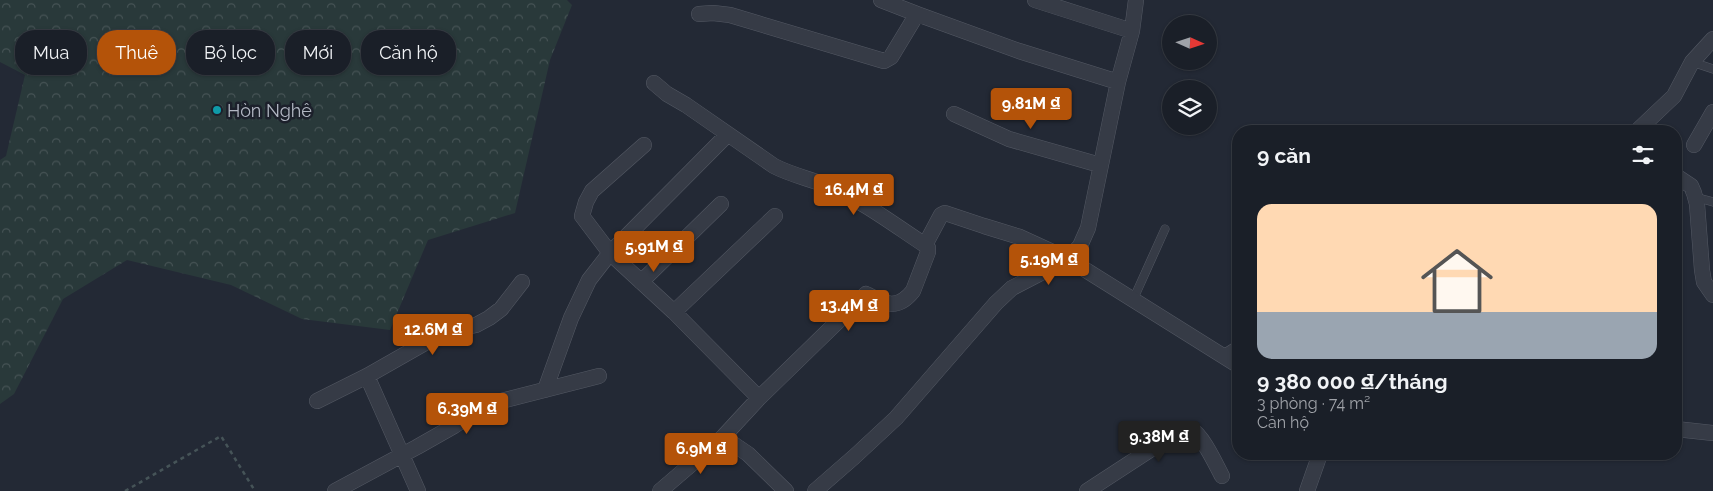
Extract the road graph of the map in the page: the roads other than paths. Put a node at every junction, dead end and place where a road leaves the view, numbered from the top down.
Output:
1 (882, 0) edge
2 (1035, 0) edge
3 (1136, 0) edge
4 (699, 14) dead end
5 (917, 14) junction
6 (1132, 31) junction
7 (1713, 39) edge
8 (1692, 62) junction
9 (1713, 69) edge
10 (1118, 82) junction
11 (654, 83) dead end
12 (1713, 112) edge
13 (954, 114) dead end
14 (1643, 125) edge
15 (728, 134) junction
16 (644, 145) dead end
17 (1694, 145) dead end
18 (1100, 165) junction
19 (1682, 180) edge
20 (1695, 196) junction
21 (1713, 202) edge
22 (720, 204) dead end
23 (774, 216) dead end
24 (1164, 229) dead end
25 (925, 244) junction
26 (610, 252) junction
27 (1068, 259) junction
28 (522, 282) dead end
29 (641, 282) junction
30 (1713, 295) edge
31 (1133, 300) junction
32 (674, 312) junction
33 (1232, 352) edge
34 (1225, 357) junction
35 (1232, 362) edge
36 (367, 376) junction
37 (599, 376) dead end
38 (545, 390) junction
39 (759, 398) junction
40 (317, 401) dead end
41 (1682, 429) edge
42 (1713, 433) edge
43 (723, 437) junction
44 (401, 455) junction
45 (1318, 460) edge
46 (1222, 476) dead end
47 (335, 491) edge
48 (418, 491) edge
49 (660, 491) edge
50 (786, 491) edge
51 (815, 491) edge
52 (1087, 491) edge
53 (1307, 491) edge

1 - 5 street
2 - 6 street
3 - 6 street
4 - 5 street
5 - 10 street
6 - 10 street
7 - 8 street
8 - 9 lane
8 - 14 street
10 - 18 street
11 - 15 street
12 - 17 street
13 - 18 street
15 - 25 street
15 - 26 street
16 - 26 street
18 - 27 street
19 - 20 street
20 - 21 lane
20 - 30 street
22 - 29 street
23 - 32 street
24 - 31 lane
25 - 27 street
25 - 39 street
26 - 29 street
26 - 38 street
27 - 31 street
27 - 51 street
28 - 36 street
29 - 32 street
31 - 34 street
32 - 39 street
33 - 34 street
34 - 35 street
36 - 40 street
36 - 44 street
37 - 38 street
38 - 44 street
39 - 43 street
41 - 42 street
43 - 49 street
43 - 50 street
44 - 47 street
44 - 48 street
45 - 53 street
46 - 52 street

